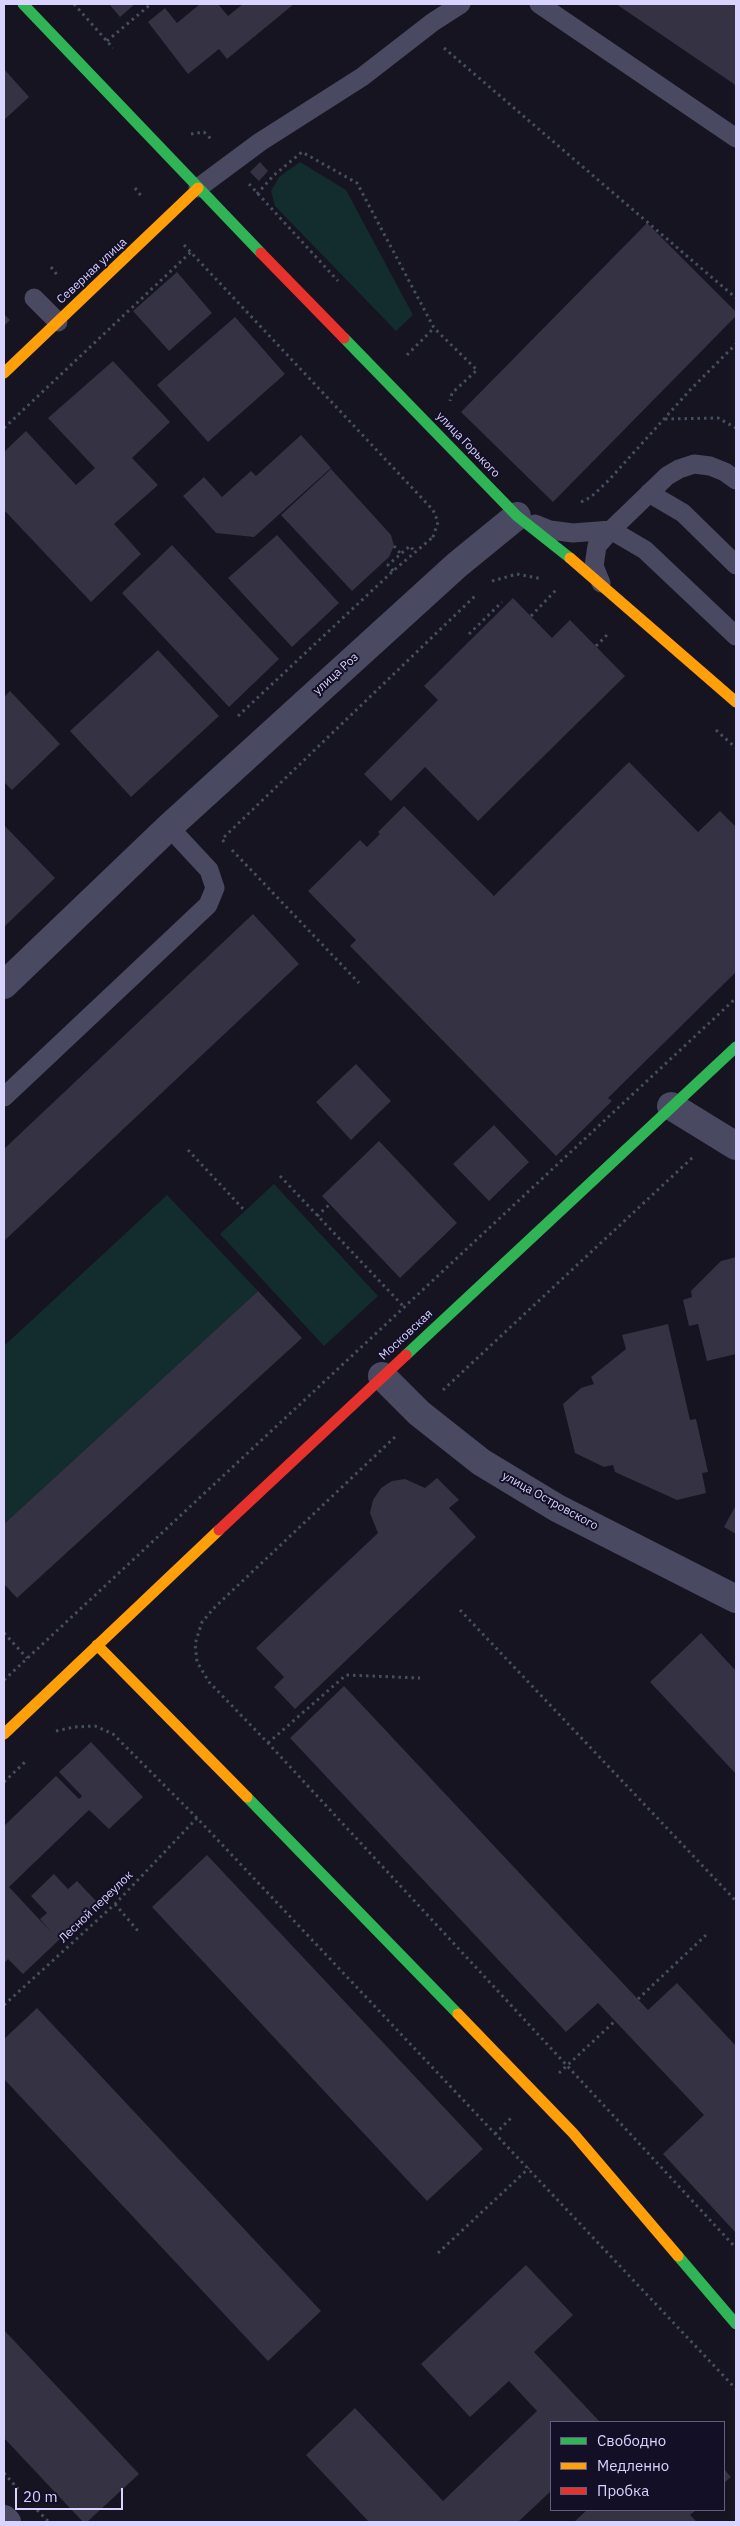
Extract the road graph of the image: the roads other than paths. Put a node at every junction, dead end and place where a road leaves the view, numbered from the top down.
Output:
1 (24, 4) edge
2 (460, 4) edge
3 (539, 4) edge
4 (736, 138) edge
5 (198, 188) junction
6 (34, 298) dead end
7 (58, 322) junction
8 (4, 373) edge
9 (736, 480) edge
10 (649, 493) junction
11 (518, 516) junction
12 (611, 530) junction
13 (736, 565) edge
14 (601, 583) junction
15 (736, 636) edge
16 (736, 702) edge
17 (164, 831) junction
18 (4, 985) edge
19 (736, 1047) edge
20 (4, 1097) edge
21 (671, 1106) junction
22 (727, 1140) edge
23 (382, 1376) junction
24 (736, 1599) edge
25 (97, 1645) junction
26 (4, 1734) edge
27 (736, 2324) edge
28 (4, 2519) edge
29 (7, 2522) edge

1 - 5 main road, улица Горького
2 - 5 lane
3 - 4 lane
5 - 7 main road, Северная улица
5 - 11 main road, улица Горького
6 - 7 lane
7 - 8 main road, Северная улица
9 - 10 lane
10 - 12 lane
10 - 13 lane
11 - 12 lane
11 - 14 main road, улица Горького
11 - 17 street, улица Роз
12 - 14 lane
12 - 15 lane
14 - 16 main road, улица Горького
17 - 18 street, улица Роз
17 - 20 lane
19 - 21 main road, Московская
21 - 22 street
21 - 23 main road, Московская
23 - 24 street, улица Островского
23 - 25 main road, Московская
25 - 26 main road, Московская
25 - 27 main road
28 - 29 street

